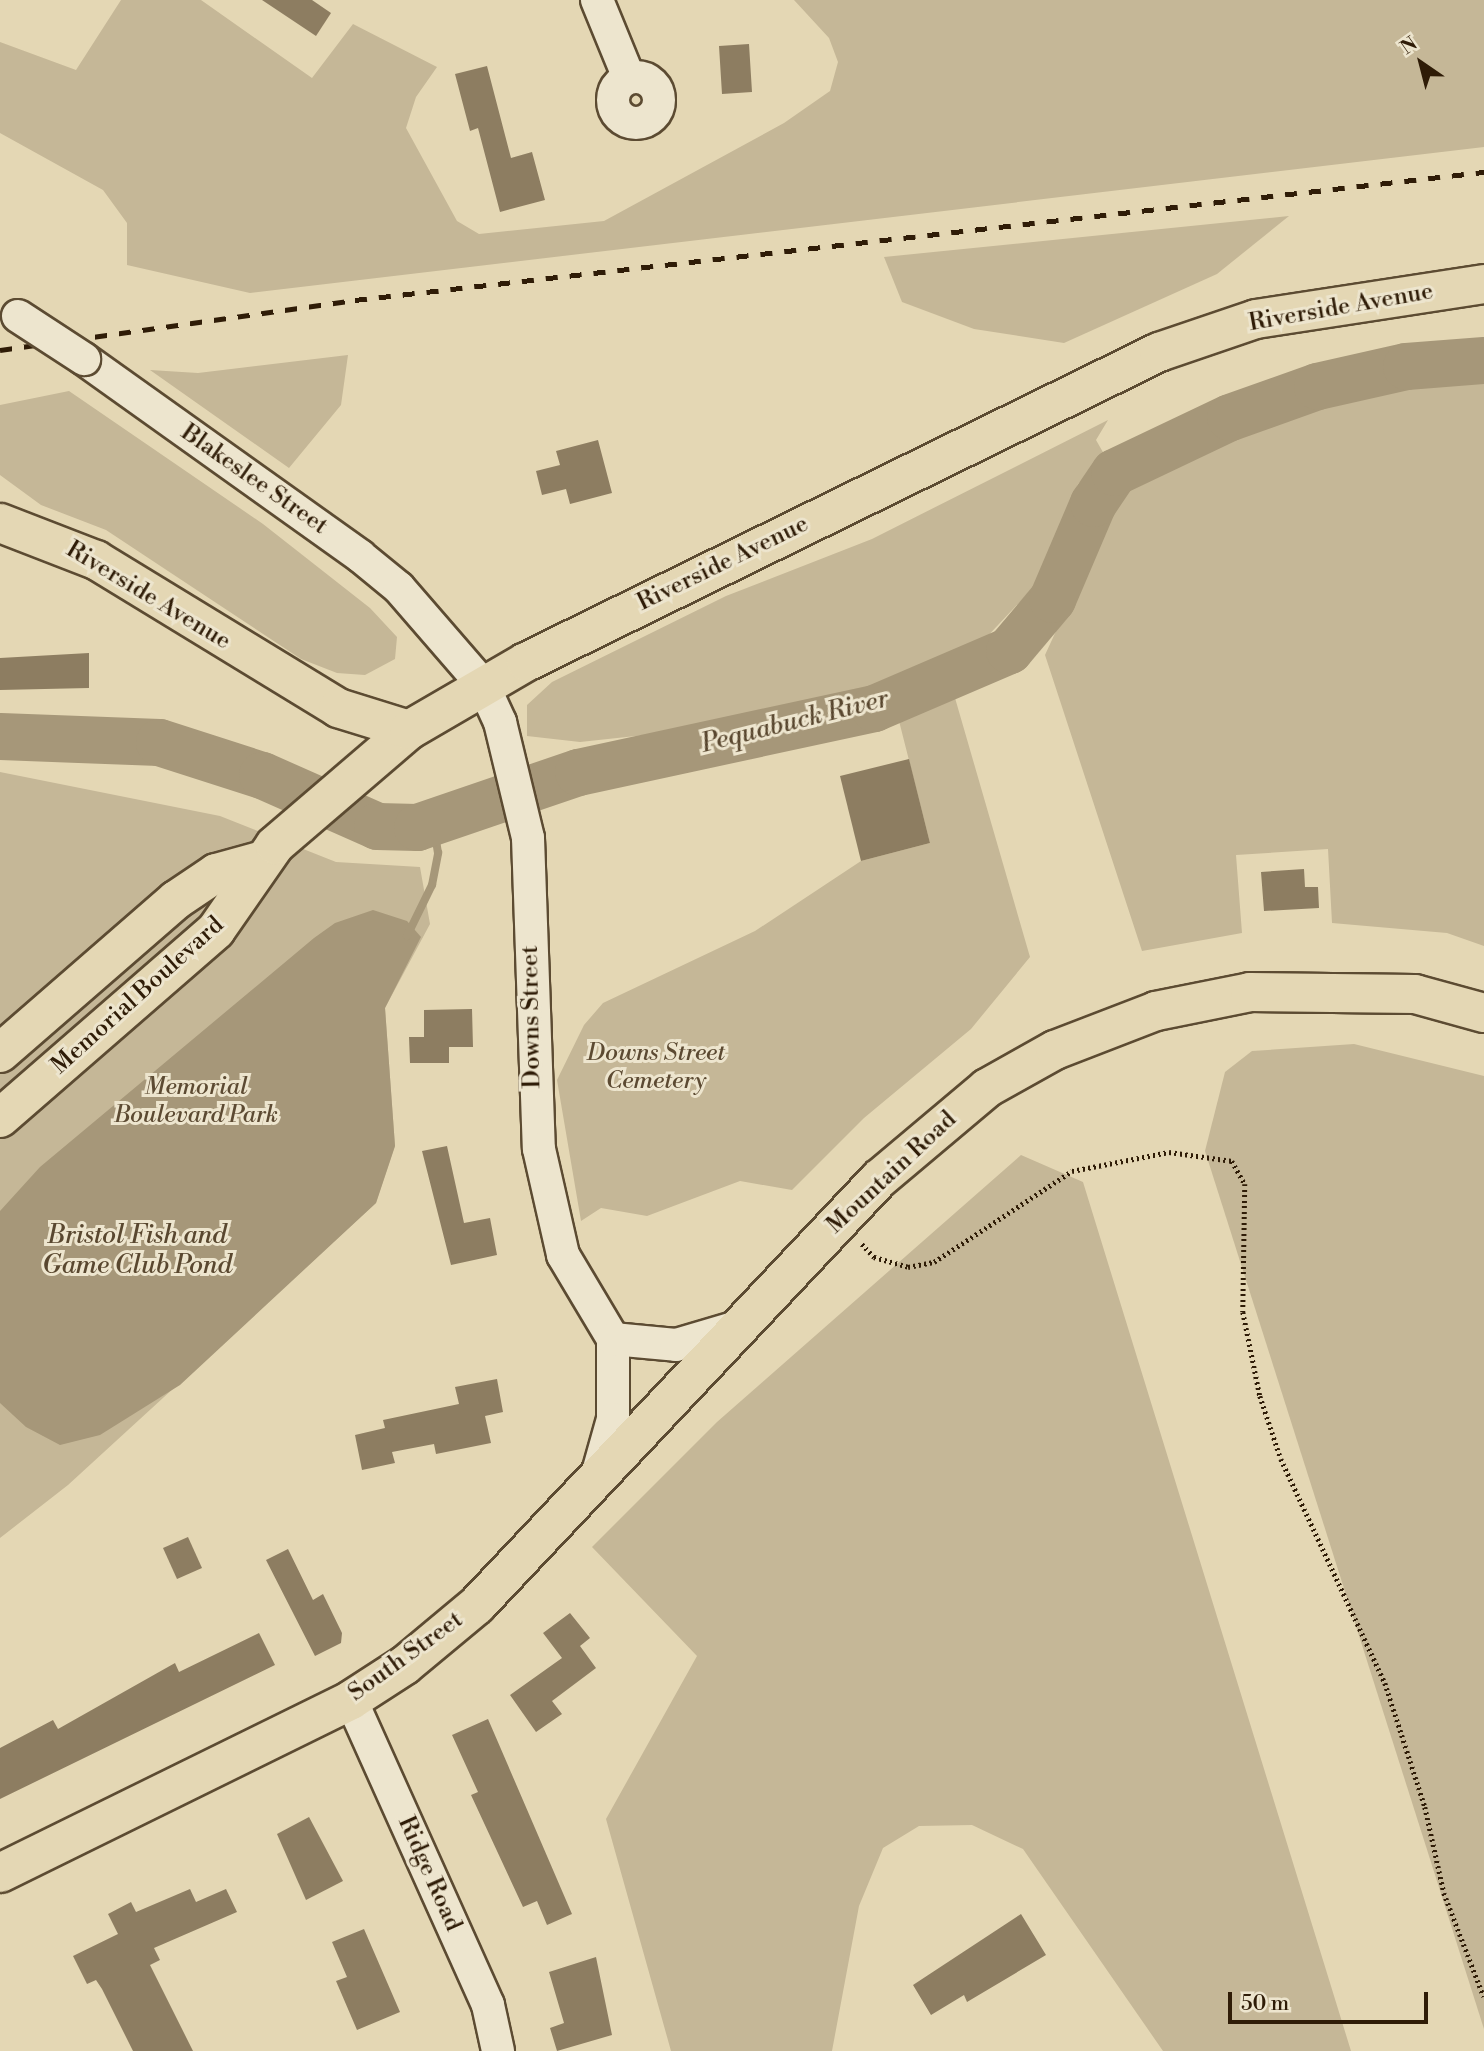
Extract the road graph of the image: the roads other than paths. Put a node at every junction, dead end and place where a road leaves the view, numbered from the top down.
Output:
1 (597, 0) edge
2 (629, 78) dead end
3 (1484, 284) edge
4 (9, 310) edge
5 (0, 523) edge
6 (483, 685) junction
7 (409, 730) junction
8 (267, 853) junction
9 (1484, 1013) edge
10 (0, 1053) edge
11 (0, 1118) edge
12 (740, 1326) junction
13 (613, 1339) junction
14 (675, 1395) joint
15 (596, 1479) junction
16 (352, 1700) junction
17 (0, 1873) edge
18 (498, 2051) edge

1 - 2 street
3 - 6 main road, Riverside Avenue
4 - 6 street, Blakeslee Street, bridge
5 - 7 main road, Riverside Avenue
6 - 7 main road, Riverside Avenue
6 - 13 street, Downs Street
7 - 8 main road, Memorial Boulevard
8 - 10 main road, Memorial Boulevard
8 - 11 main road, Memorial Boulevard
9 - 12 main road, Mountain Road
12 - 13 street
12 - 14 main road, Mountain Road
13 - 15 street
14 - 15 main road, South Street
15 - 16 main road, South Street
16 - 17 main road, South Street
16 - 18 street, Ridge Road

